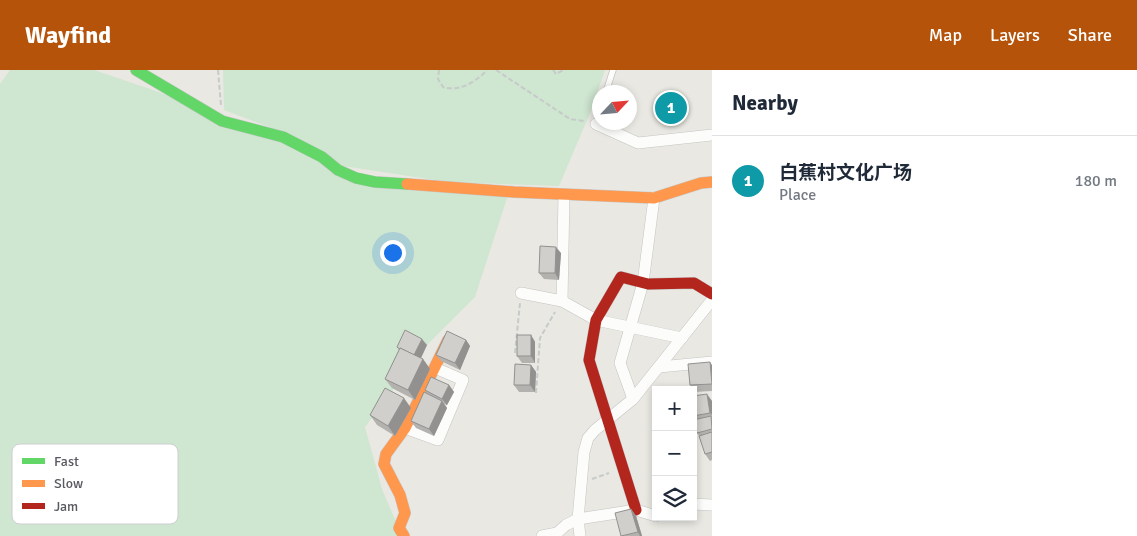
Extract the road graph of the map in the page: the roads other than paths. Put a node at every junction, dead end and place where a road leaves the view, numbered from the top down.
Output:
1 (136, 70) edge
2 (613, 70) edge
3 (608, 85) edge
4 (617, 130) edge
5 (712, 135) edge
6 (712, 182) edge
7 (564, 194) junction
8 (654, 198) junction
9 (643, 283) junction
10 (521, 294) road end
11 (712, 294) edge
12 (712, 300) edge
13 (562, 301) junction
14 (596, 320) junction
15 (631, 327) junction
16 (449, 337) edge
17 (682, 338) junction
18 (712, 362) edge
19 (658, 367) junction
20 (435, 368) junction
21 (634, 399) junction
22 (608, 420) junction
23 (405, 428) junction
24 (697, 504) edge
25 (712, 505) edge
26 (636, 510) junction
27 (652, 515) edge
28 (578, 519) junction
29 (558, 535) edge
30 (404, 536) edge
31 (542, 536) edge
32 (580, 536) edge

1 - 7 street
2 - 3 lane
4 - 5 street
6 - 8 street
7 - 8 street
7 - 13 street
8 - 9 street
9 - 11 street
9 - 14 street
9 - 15 street
10 - 13 street
12 - 17 street
13 - 14 street
14 - 15 street
14 - 22 street
15 - 17 street
15 - 21 street
16 - 20 street
17 - 19 street
18 - 19 street
19 - 21 street
20 - 23 street
20 - 23 street
21 - 22 street
22 - 26 street
22 - 28 street
23 - 30 street
24 - 25 street
26 - 27 street
26 - 28 street
28 - 29 street
28 - 32 street
29 - 31 street

